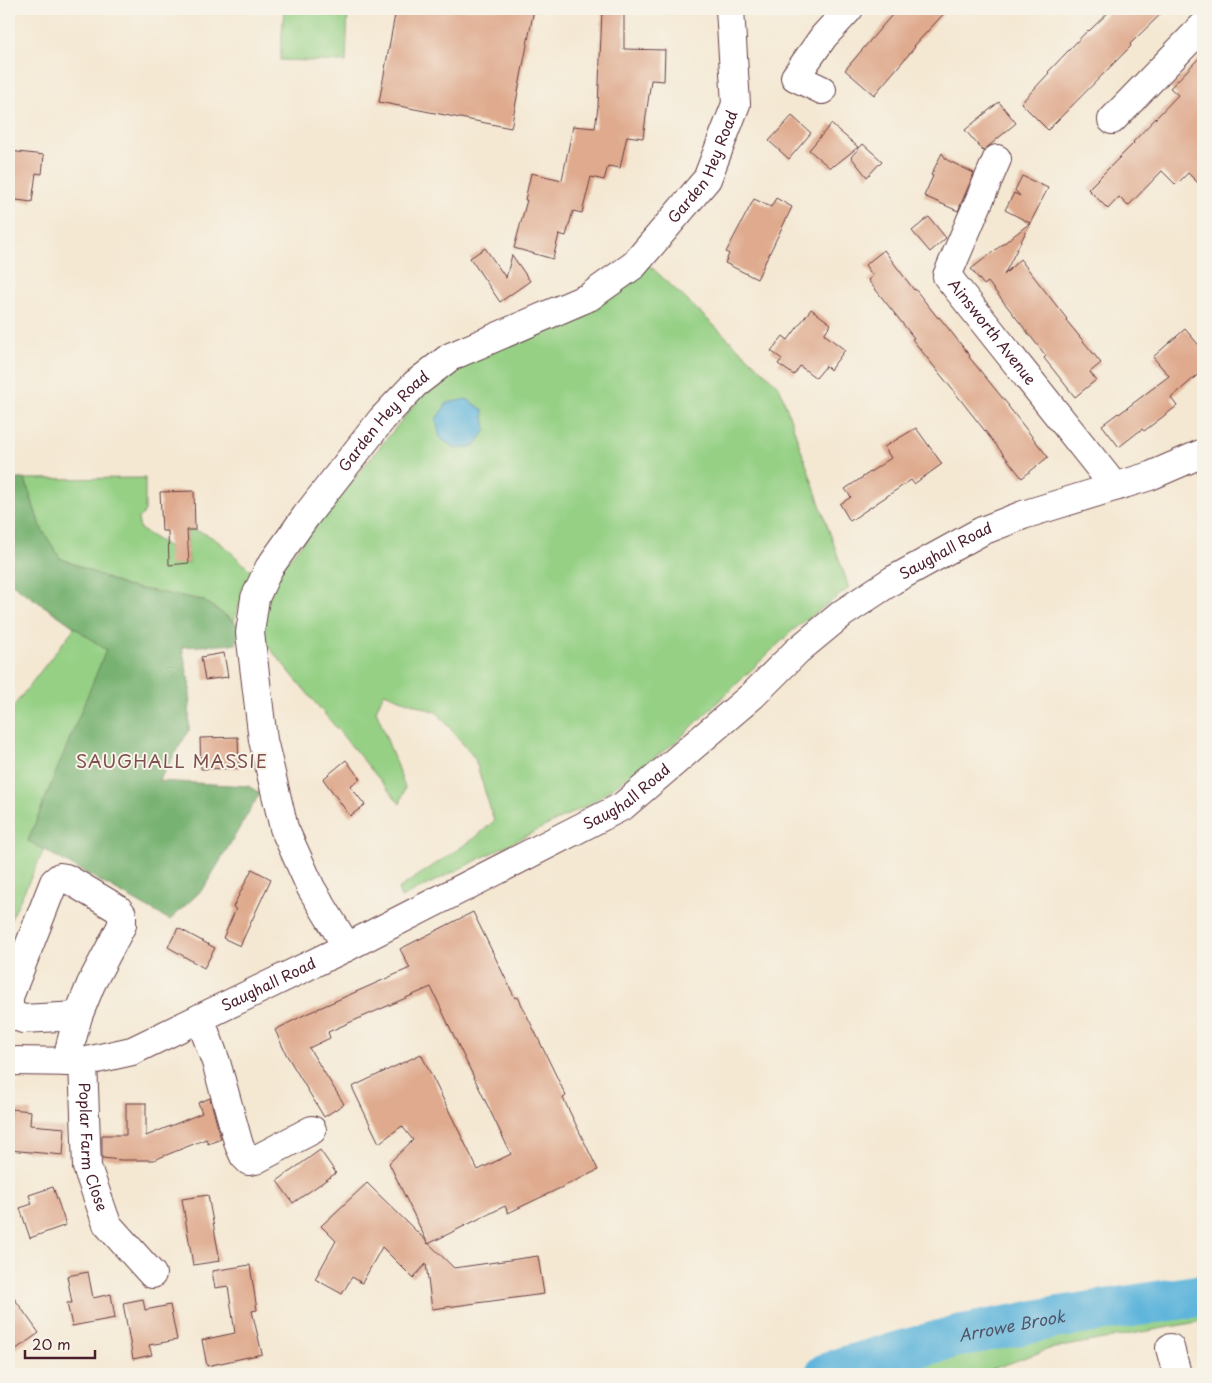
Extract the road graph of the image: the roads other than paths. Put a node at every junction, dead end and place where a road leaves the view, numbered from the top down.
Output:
1 (730, 9) edge
2 (848, 9) edge
3 (1203, 26) edge
4 (822, 90) dead end
5 (1112, 120) dead end
6 (997, 159) dead end
7 (1203, 453) edge
8 (1115, 487) junction
9 (347, 947) junction
10 (9, 1006) edge
11 (78, 1016) junction
12 (200, 1018) junction
13 (9, 1061) edge
14 (74, 1062) junction
15 (312, 1130) dead end
16 (152, 1274) dead end
17 (1170, 1348) dead end
18 (1177, 1374) edge

1 - 9 street, Garden Hey Road
2 - 4 street
3 - 5 street
6 - 8 street, Ainsworth Avenue
7 - 8 street, Saughall Road
8 - 9 street, Saughall Road
9 - 12 street, Saughall Road
10 - 11 street
10 - 11 street, Poplar Farm Close
11 - 14 street, Poplar Farm Close
12 - 14 street, Saughall Road
12 - 15 street
13 - 14 street, Saughall Road
14 - 16 street, Poplar Farm Close
17 - 18 street

